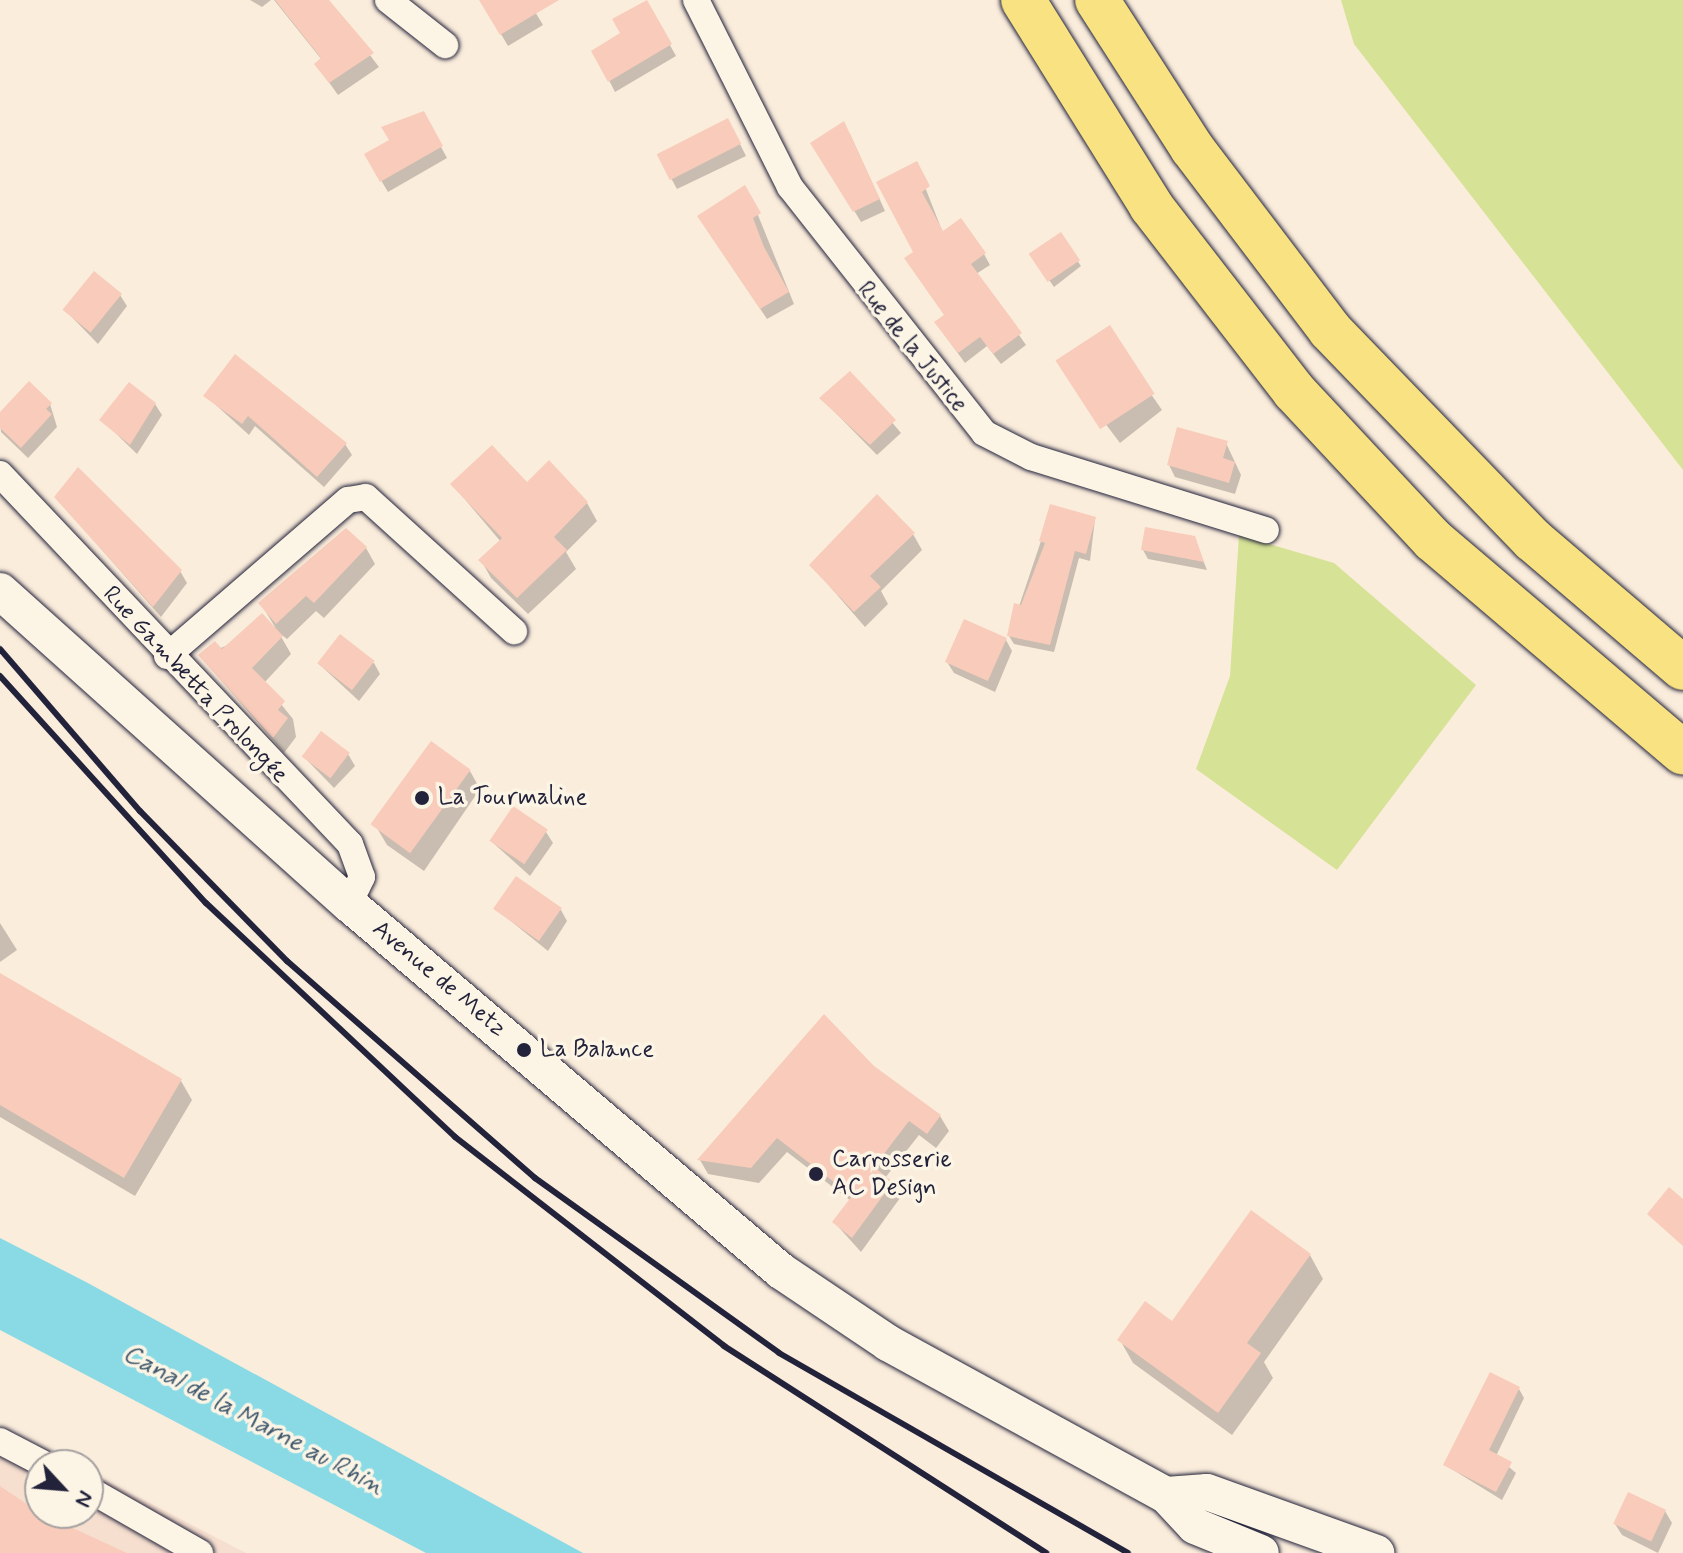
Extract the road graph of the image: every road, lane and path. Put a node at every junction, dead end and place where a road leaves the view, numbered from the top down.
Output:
1 (388, 0) edge
2 (696, 0) edge
3 (1023, 0) edge
4 (1097, 0) edge
5 (445, 45) dead end
6 (0, 474) edge
7 (1266, 530) dead end
8 (0, 591) edge
9 (514, 631) dead end
10 (167, 656) junction
11 (1683, 668) edge
12 (1683, 753) edge
13 (349, 904) junction
14 (0, 1441) edge
15 (24, 1454) edge
16 (1166, 1495) junction
17 (104, 1498) edge
18 (1371, 1551) edge
19 (200, 1553) edge
20 (1261, 1553) edge

1 - 5 street
2 - 7 street, Rue de la Justice
3 - 12 highway
4 - 11 highway
6 - 10 street, Rue Gambetta Prolongée
8 - 13 main road, Avenue de Metz
9 - 10 street
10 - 13 street, Rue Gambetta Prolongée
13 - 16 main road, Avenue de Metz
14 - 15 street
16 - 18 main road
16 - 20 main road
17 - 19 street

